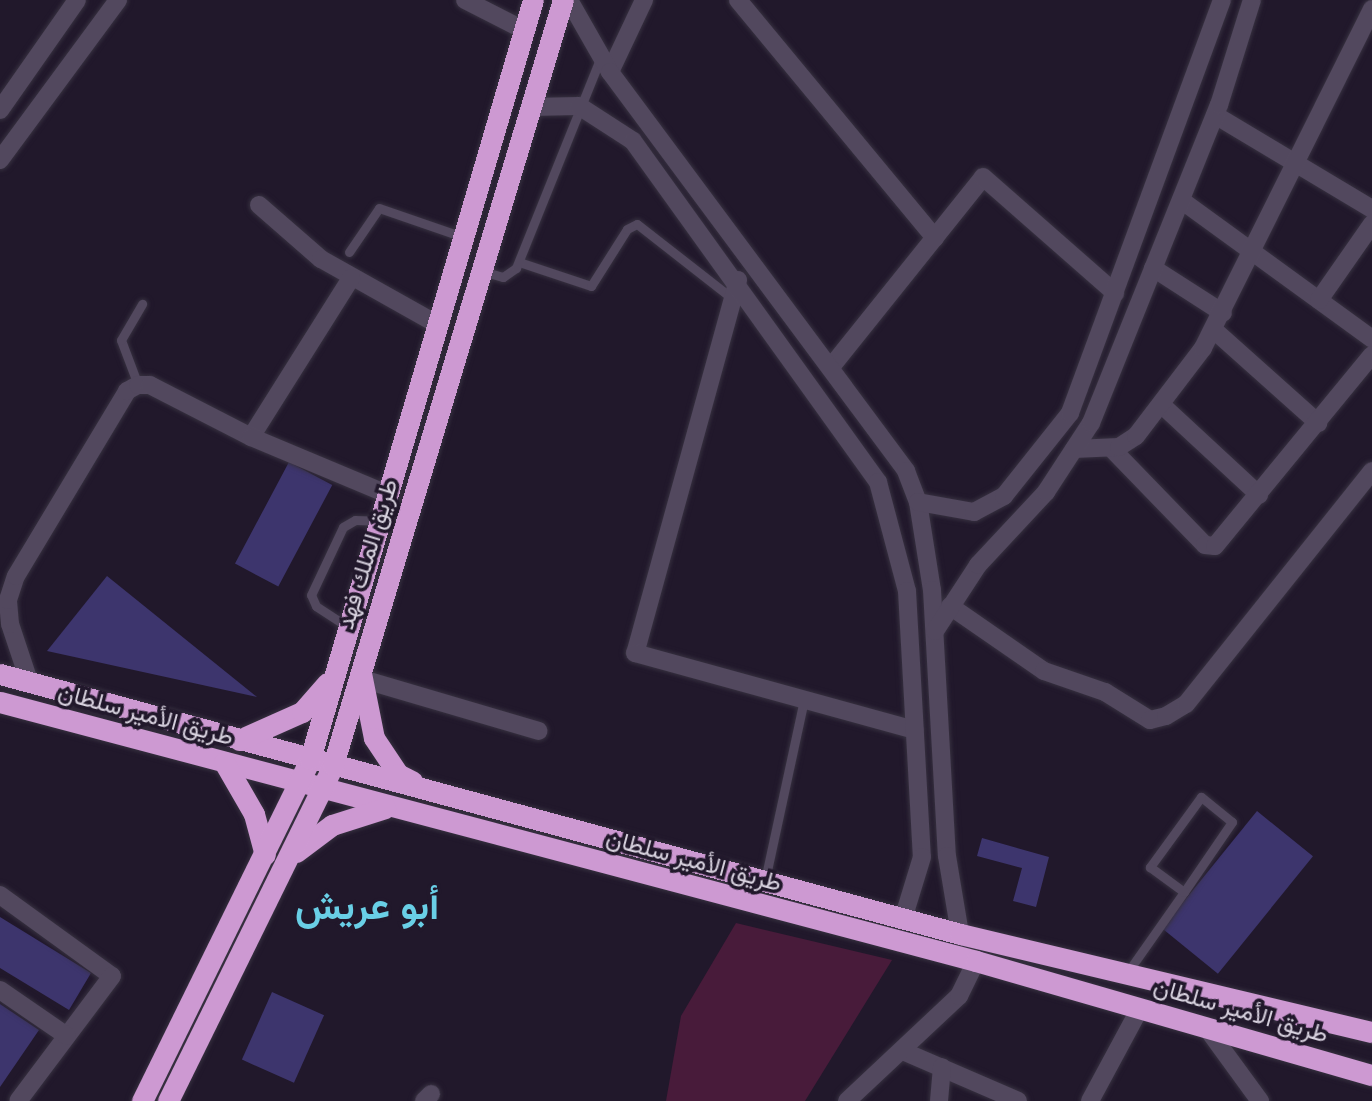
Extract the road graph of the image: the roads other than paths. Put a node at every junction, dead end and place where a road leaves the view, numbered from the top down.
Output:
1 (77, 0) edge
2 (118, 0) edge
3 (465, 0) edge
4 (533, 0) edge
5 (563, 0) edge
6 (569, 0) edge
7 (644, 0) edge
8 (738, 0) edge
9 (1222, 0) edge
10 (1252, 0) edge
11 (1372, 9) edge
12 (524, 30) junction
13 (605, 65) junction
14 (3, 100) edge
15 (579, 106) junction
16 (530, 107) junction
17 (1214, 115) junction
18 (0, 160) edge
19 (1299, 164) junction
20 (1181, 200) junction
21 (259, 205) dead end
22 (1372, 209) edge
23 (1372, 224) edge
24 (463, 237) junction
25 (935, 239) junction
26 (349, 252) dead end
27 (1254, 253) junction
28 (519, 262) junction
29 (757, 266) junction
30 (1153, 268) junction
31 (481, 271) junction
32 (351, 278) junction
33 (738, 280) junction
34 (1115, 293) junction
35 (733, 299) junction
36 (1319, 300) junction
37 (142, 304) dead end
38 (1223, 313) junction
39 (437, 324) junction
40 (1214, 330) junction
41 (1372, 339) edge
42 (1372, 355) edge
43 (831, 367) junction
44 (138, 385) junction
45 (1163, 406) junction
46 (1318, 423) junction
47 (251, 437) junction
48 (1111, 448) junction
49 (1074, 449) junction
50 (1372, 471) edge
51 (387, 494) junction
52 (1259, 495) junction
53 (918, 502) junction
54 (378, 521) junction
55 (950, 606) junction
56 (348, 627) junction
57 (934, 631) junction
58 (338, 662) junction
59 (361, 673) junction
60 (0, 674) edge
61 (29, 681) junction
62 (804, 699) junction
63 (0, 702) edge
64 (915, 730) junction
65 (538, 731) dead end
66 (239, 740) junction
67 (310, 759) junction
68 (224, 762) junction
69 (333, 765) junction
70 (301, 783) junction
71 (943, 789) junction
72 (919, 790) junction
73 (323, 791) junction
74 (429, 791) junction
75 (387, 807) junction
76 (265, 855) junction
77 (290, 858) junction
78 (765, 881) junction
79 (1184, 892) junction
80 (0, 895) edge
81 (903, 919) junction
82 (960, 934) junction
83 (976, 961) junction
84 (1127, 974) junction
85 (0, 990) edge
86 (1140, 1008) junction
87 (1206, 1027) junction
88 (1372, 1032) edge
89 (67, 1036) junction
90 (905, 1052) junction
91 (942, 1067) junction
92 (1372, 1075) edge
93 (18, 1101) edge
94 (142, 1101) edge
95 (168, 1101) edge
96 (847, 1101) edge
97 (939, 1101) edge
98 (1018, 1101) edge
99 (1090, 1101) edge
100 (1260, 1101) edge

1 - 14 street
2 - 18 street
3 - 12 street
4 - 12 highway, طريق الملك فهد
5 - 16 highway, طريق الملك فهد
6 - 13 street
7 - 13 street
8 - 25 street
9 - 34 street
10 - 17 street
11 - 19 street
12 - 24 highway, طريق الملك فهد
13 - 15 lane
13 - 29 street
15 - 16 street
15 - 28 lane
15 - 33 street
16 - 31 highway, طريق الملك فهد
17 - 19 street
17 - 20 street
19 - 22 street
19 - 27 street
20 - 27 street
20 - 30 street
21 - 32 street
23 - 36 street
24 - 26 lane
24 - 39 highway, طريق الملك فهد
25 - 34 street
25 - 43 street
27 - 36 street
27 - 38 street
28 - 31 lane
28 - 35 lane
29 - 33 street
29 - 43 street
30 - 38 street
30 - 49 street
31 - 59 highway, طريق الملك فهد
32 - 39 street
32 - 47 street
33 - 35 street
33 - 64 street
34 - 53 street
35 - 62 street
36 - 41 street
37 - 44 lane
38 - 40 street
39 - 51 highway, طريق الملك فهد
40 - 45 street
40 - 46 street
42 - 46 street
43 - 53 street
44 - 47 street
44 - 61 street
45 - 48 street
45 - 52 street
46 - 52 street
47 - 51 street
48 - 49 street
48 - 52 street
49 - 55 street
50 - 55 street
51 - 54 highway, طريق الملك فهد
53 - 57 street
54 - 56 highway, طريق الملك فهد
54 - 56 lane
55 - 57 street
56 - 58 highway, طريق الملك فهد
57 - 71 street
58 - 66 highway
58 - 67 highway, طريق الملك فهد
59 - 65 street
59 - 69 highway, طريق الملك فهد
59 - 74 highway
60 - 61 highway, طريق الأمير سلطان
61 - 66 highway, طريق الأمير سلطان
62 - 64 street
62 - 78 lane
63 - 68 highway, طريق الأمير سلطان
64 - 72 street
66 - 67 highway, طريق الأمير سلطان
67 - 69 highway, طريق الأمير سلطان
67 - 70 highway, طريق الملك فهد
68 - 70 highway, طريق الأمير سلطان
68 - 76 highway
69 - 73 highway, طريق الملك فهد
69 - 74 highway, طريق الأمير سلطان
70 - 73 highway, طريق الأمير سلطان
70 - 76 highway, طريق الملك فهد
71 - 72 street
71 - 82 street
72 - 81 street
73 - 75 highway, طريق الأمير سلطان
73 - 77 highway, طريق الملك فهد
74 - 78 highway, طريق الأمير سلطان
75 - 77 highway
75 - 83 highway, طريق الأمير سلطان
76 - 94 highway, طريق الملك فهد
77 - 95 highway, طريق الملك فهد
78 - 81 highway, طريق الأمير سلطان
79 - 79 lane
79 - 84 lane
80 - 89 street
81 - 82 highway, طريق الأمير سلطان
82 - 84 highway, طريق الأمير سلطان
83 - 86 highway, طريق الأمير سلطان
83 - 90 street
84 - 88 highway, طريق الأمير سلطان
85 - 89 street
86 - 87 highway, طريق الأمير سلطان
86 - 99 street
87 - 92 highway, طريق الأمير سلطان
87 - 100 street
89 - 93 street
90 - 91 street
90 - 96 street
91 - 97 street
91 - 98 street

